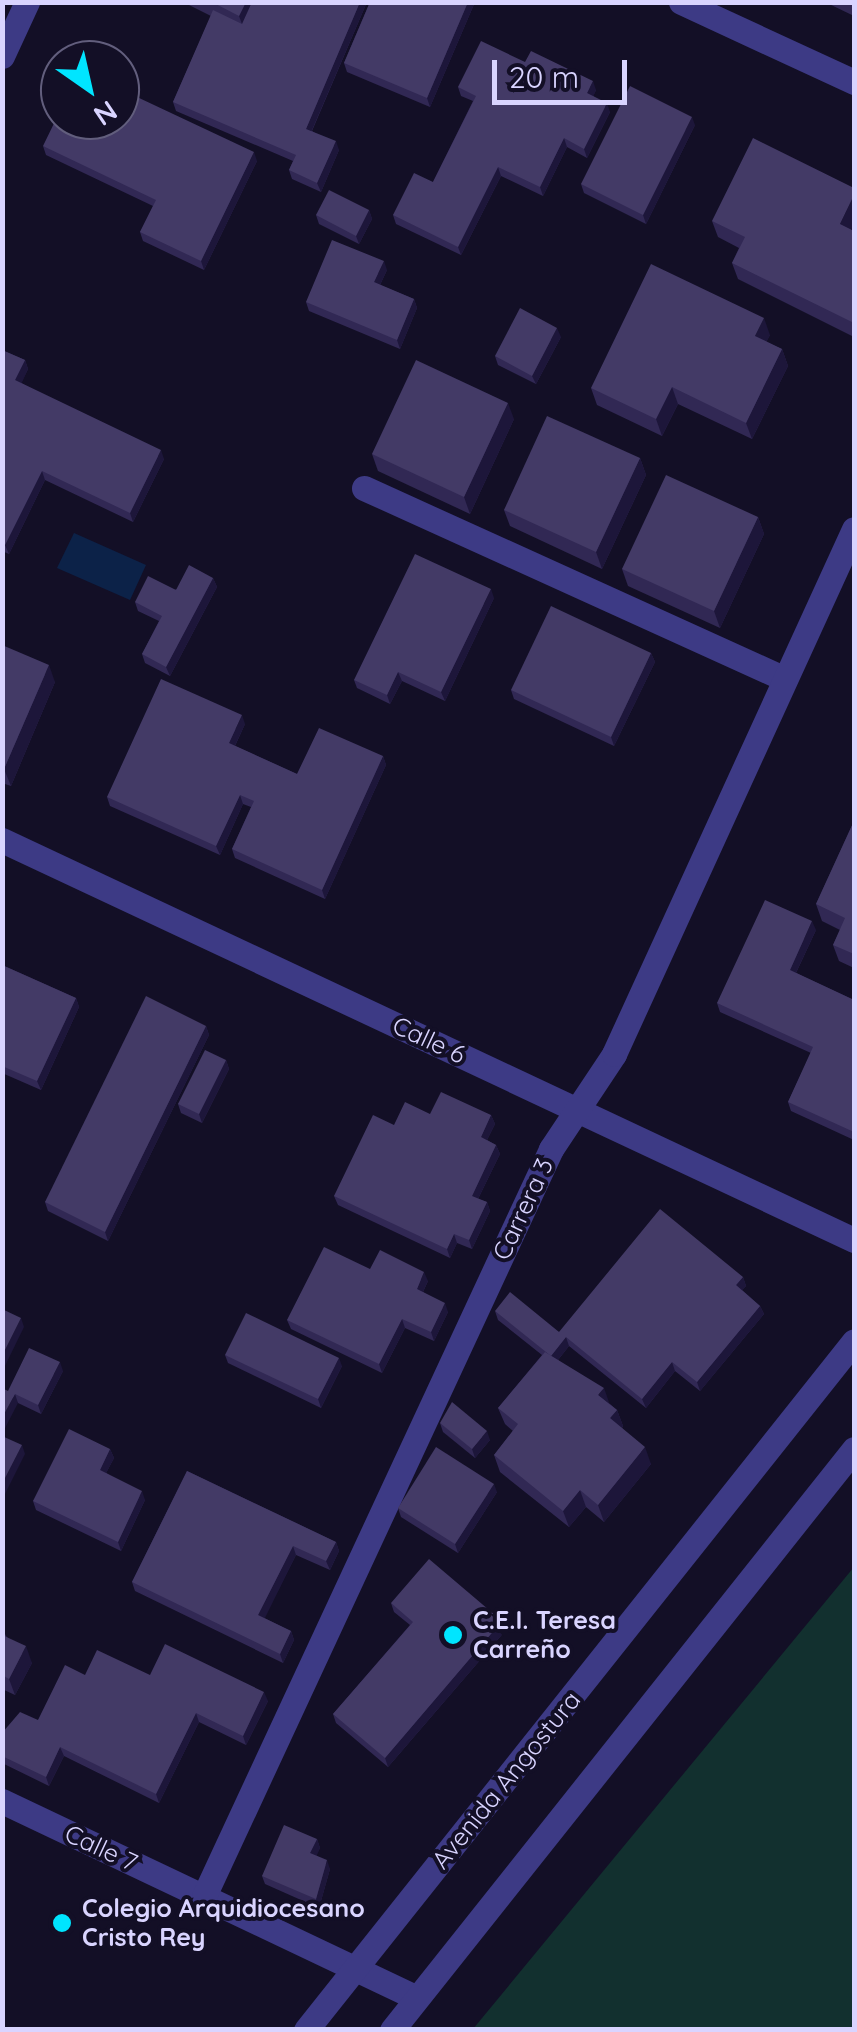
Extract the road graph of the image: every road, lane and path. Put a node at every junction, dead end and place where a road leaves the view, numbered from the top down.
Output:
1 (27, 2) edge
2 (681, 2) edge
3 (2, 56) edge
4 (854, 82) edge
5 (364, 488) dead end
6 (854, 528) edge
7 (785, 679) junction
8 (2, 840) edge
9 (573, 1108) junction
10 (854, 1240) edge
11 (854, 1341) edge
12 (854, 1449) edge
13 (2, 1801) edge
14 (204, 1896) junction
15 (355, 1968) junction
16 (417, 1998) junction
17 (306, 2030) edge
18 (392, 2030) edge

1 - 3 street
2 - 4 street
5 - 7 street
6 - 7 street, Carrera 3
7 - 9 street, Carrera 3
8 - 9 street, Calle 6
9 - 10 street, Calle 6
9 - 14 street, Carrera 3
11 - 15 street, Avenida Angostura
12 - 16 street
13 - 14 street, Calle 7
14 - 15 street, Calle 7
15 - 16 street, Calle 7
15 - 17 street, Avenida Angostura
16 - 18 street

